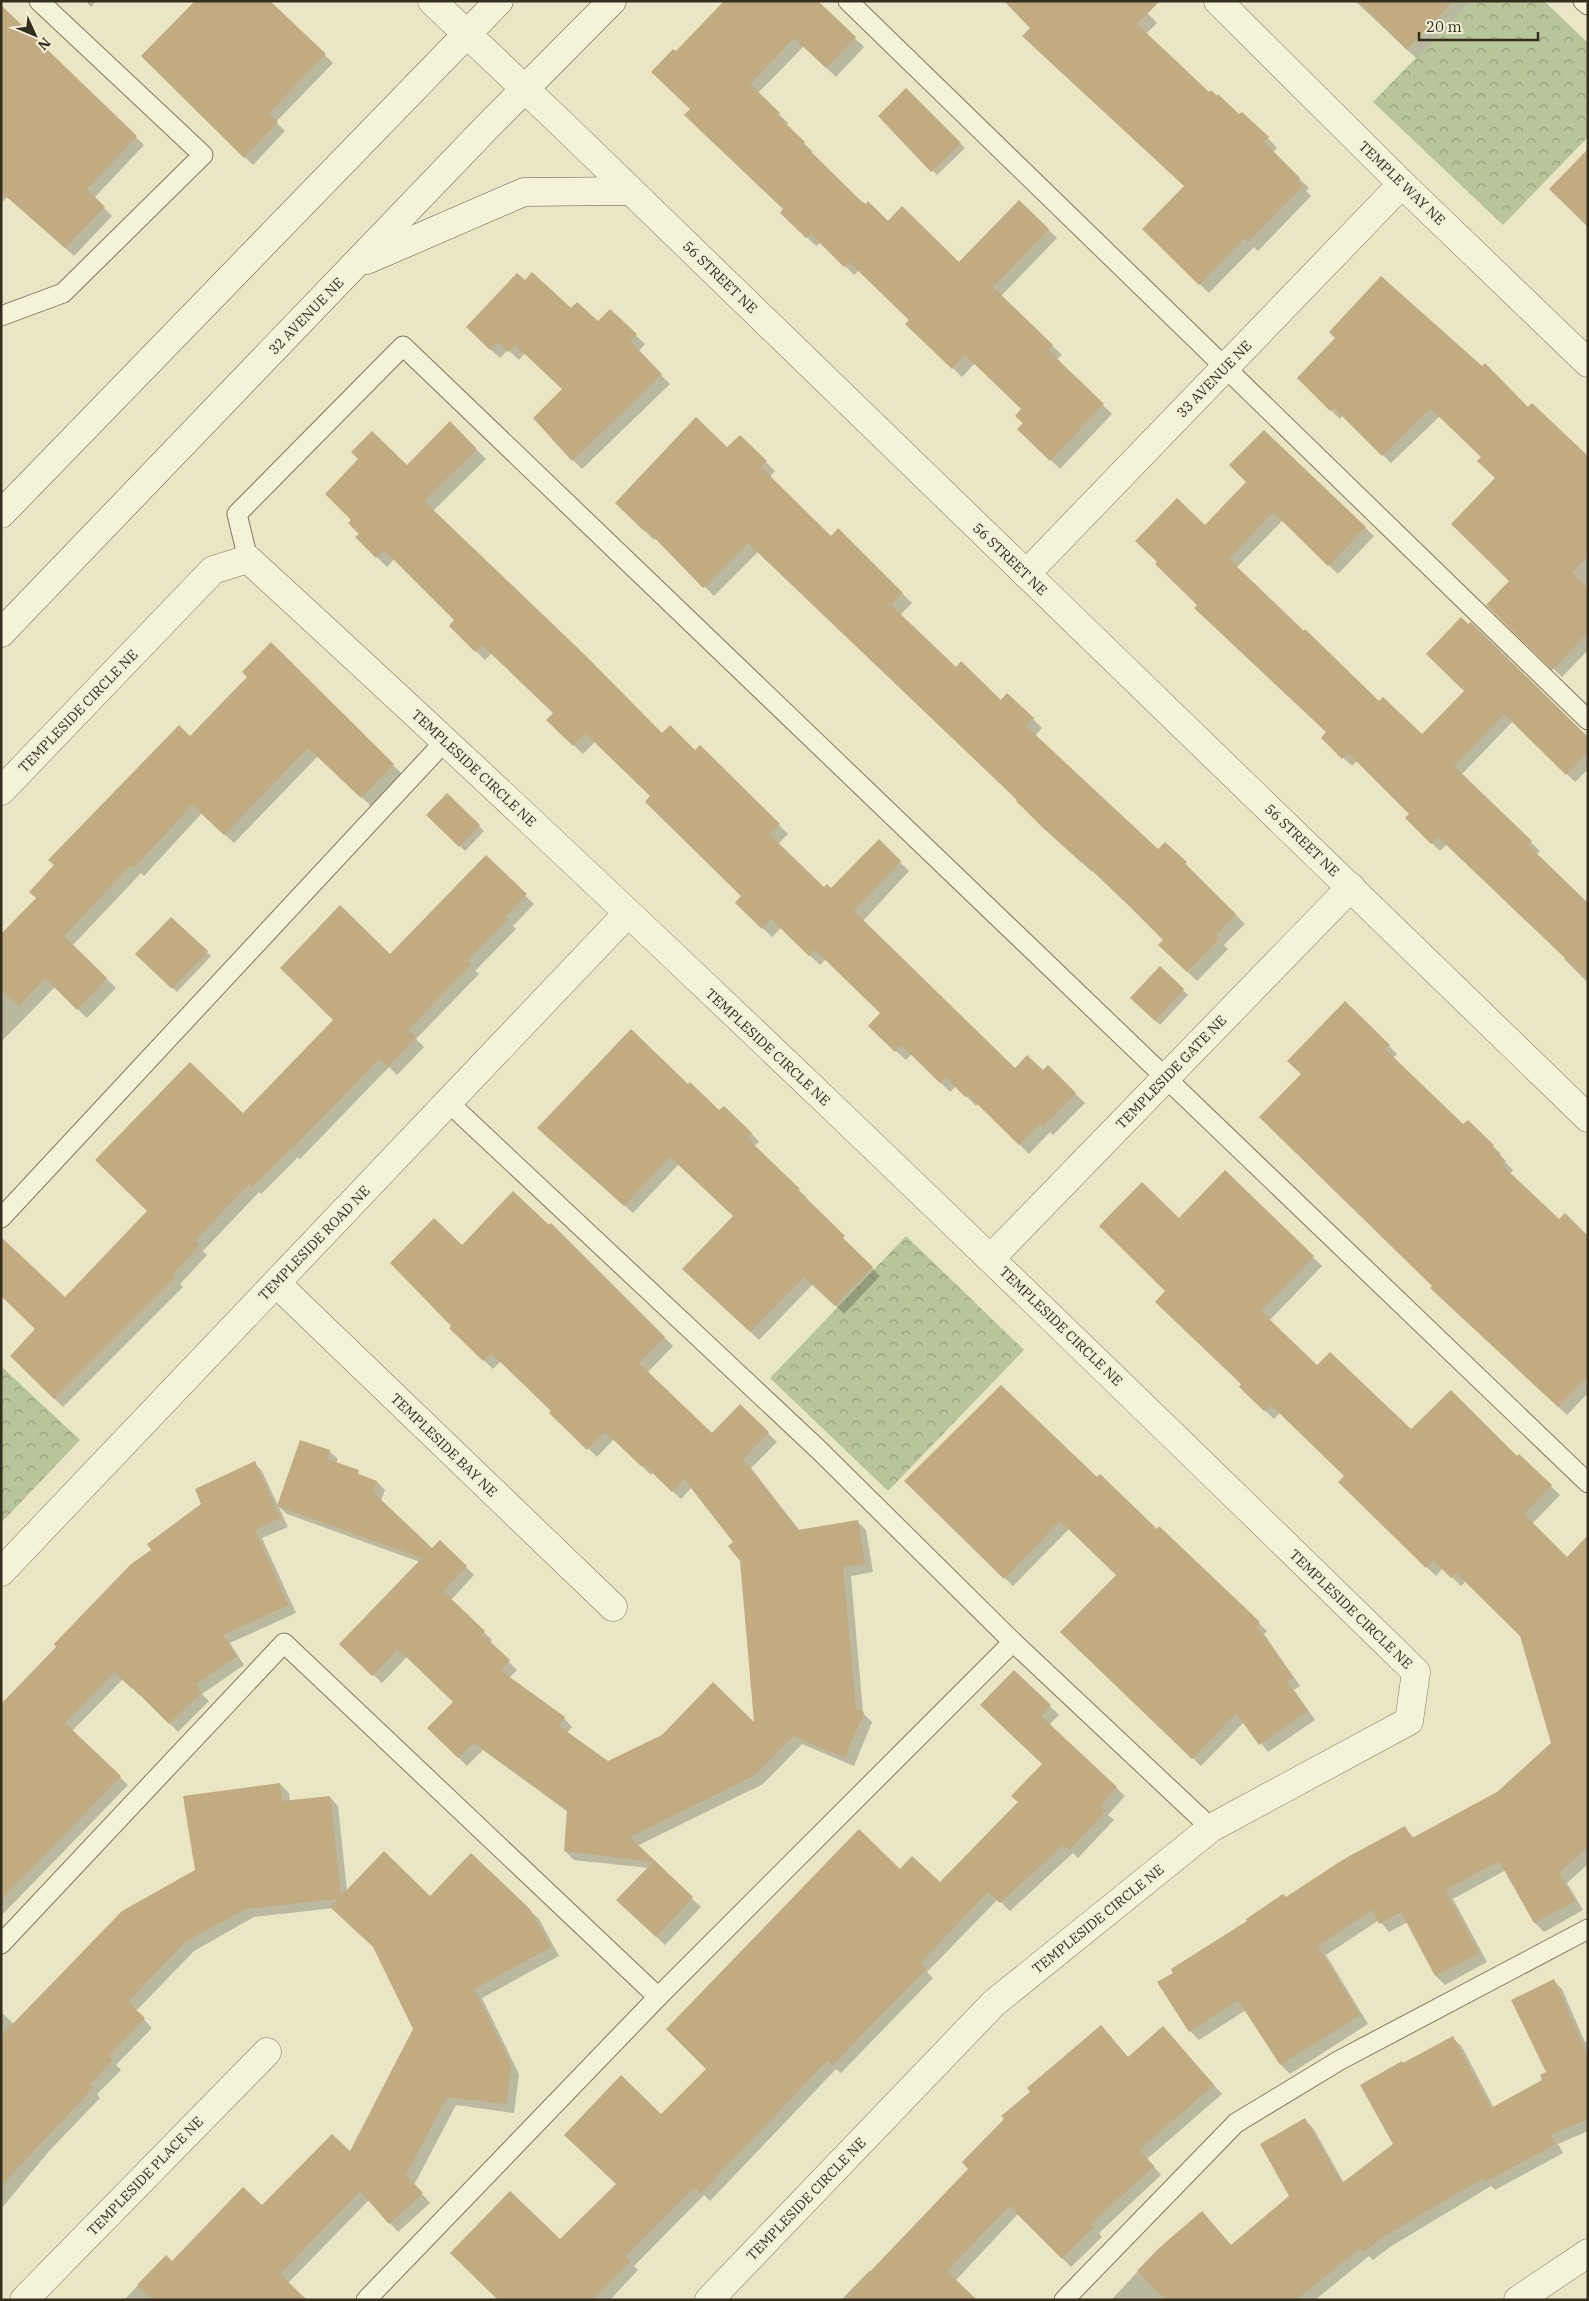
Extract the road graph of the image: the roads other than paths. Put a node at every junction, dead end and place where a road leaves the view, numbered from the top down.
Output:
1 (39, 1) edge
2 (432, 1) edge
3 (499, 1) edge
4 (612, 1) edge
5 (848, 1) edge
6 (1218, 1) edge
7 (1583, 1) edge
8 (1588, 5) edge
9 (467, 36) junction
10 (525, 89) junction
11 (1402, 184) junction
12 (630, 191) junction
13 (356, 264) junction
14 (1, 316) edge
15 (1588, 362) edge
16 (1225, 368) junction
17 (1, 514) edge
18 (248, 559) junction
19 (1026, 574) junction
20 (1, 633) edge
21 (1588, 720) edge
22 (446, 740) junction
23 (1, 791) edge
24 (1351, 887) junction
25 (627, 914) junction
26 (1165, 1078) junction
27 (448, 1102) junction
28 (1588, 1118) edge
29 (1, 1218) edge
30 (991, 1258) junction
31 (276, 1283) junction
32 (1588, 1483) edge
33 (1, 1572) edge
34 (612, 1607) dead end
35 (1014, 1642) junction
36 (1211, 1828) junction
37 (1588, 1929) edge
38 (1, 1944) edge
39 (658, 1997) junction
40 (267, 2052) dead end
41 (1588, 2253) edge
42 (24, 2300) edge
43 (366, 2300) edge
44 (709, 2300) edge
45 (1064, 2300) edge
46 (1518, 2300) edge

1 - 14 lane
2 - 9 street, 56 STREET NE
3 - 9 street
4 - 10 street, 32 AVENUE NE
5 - 16 lane
6 - 11 street, TEMPLE WAY NE
7 - 8 lane
9 - 10 street, 56 STREET NE
9 - 17 street
10 - 12 street, 56 STREET NE
10 - 13 street, 32 AVENUE NE
11 - 15 street, TEMPLE WAY NE
11 - 16 street, 33 AVENUE NE
12 - 13 street
12 - 19 street, 56 STREET NE
13 - 20 street, 32 AVENUE NE
16 - 19 street, 33 AVENUE NE
16 - 21 lane
18 - 22 street, TEMPLESIDE CIRCLE NE
18 - 23 street, TEMPLESIDE CIRCLE NE
18 - 26 lane
19 - 24 street, 56 STREET NE
22 - 25 street, TEMPLESIDE CIRCLE NE
22 - 29 lane
24 - 26 street, TEMPLESIDE GATE NE
24 - 28 street, 56 STREET NE
25 - 27 street, TEMPLESIDE ROAD NE
25 - 30 street, TEMPLESIDE CIRCLE NE
26 - 30 street, TEMPLESIDE GATE NE
26 - 32 lane
27 - 31 street, TEMPLESIDE ROAD NE
27 - 35 lane
30 - 36 street, TEMPLESIDE CIRCLE NE
31 - 33 street, TEMPLESIDE ROAD NE
31 - 34 street, TEMPLESIDE BAY NE
35 - 36 lane
35 - 39 lane
36 - 44 street, TEMPLESIDE CIRCLE NE
37 - 45 lane
38 - 39 lane
39 - 43 lane
40 - 42 street, TEMPLESIDE PLACE NE
41 - 46 street

